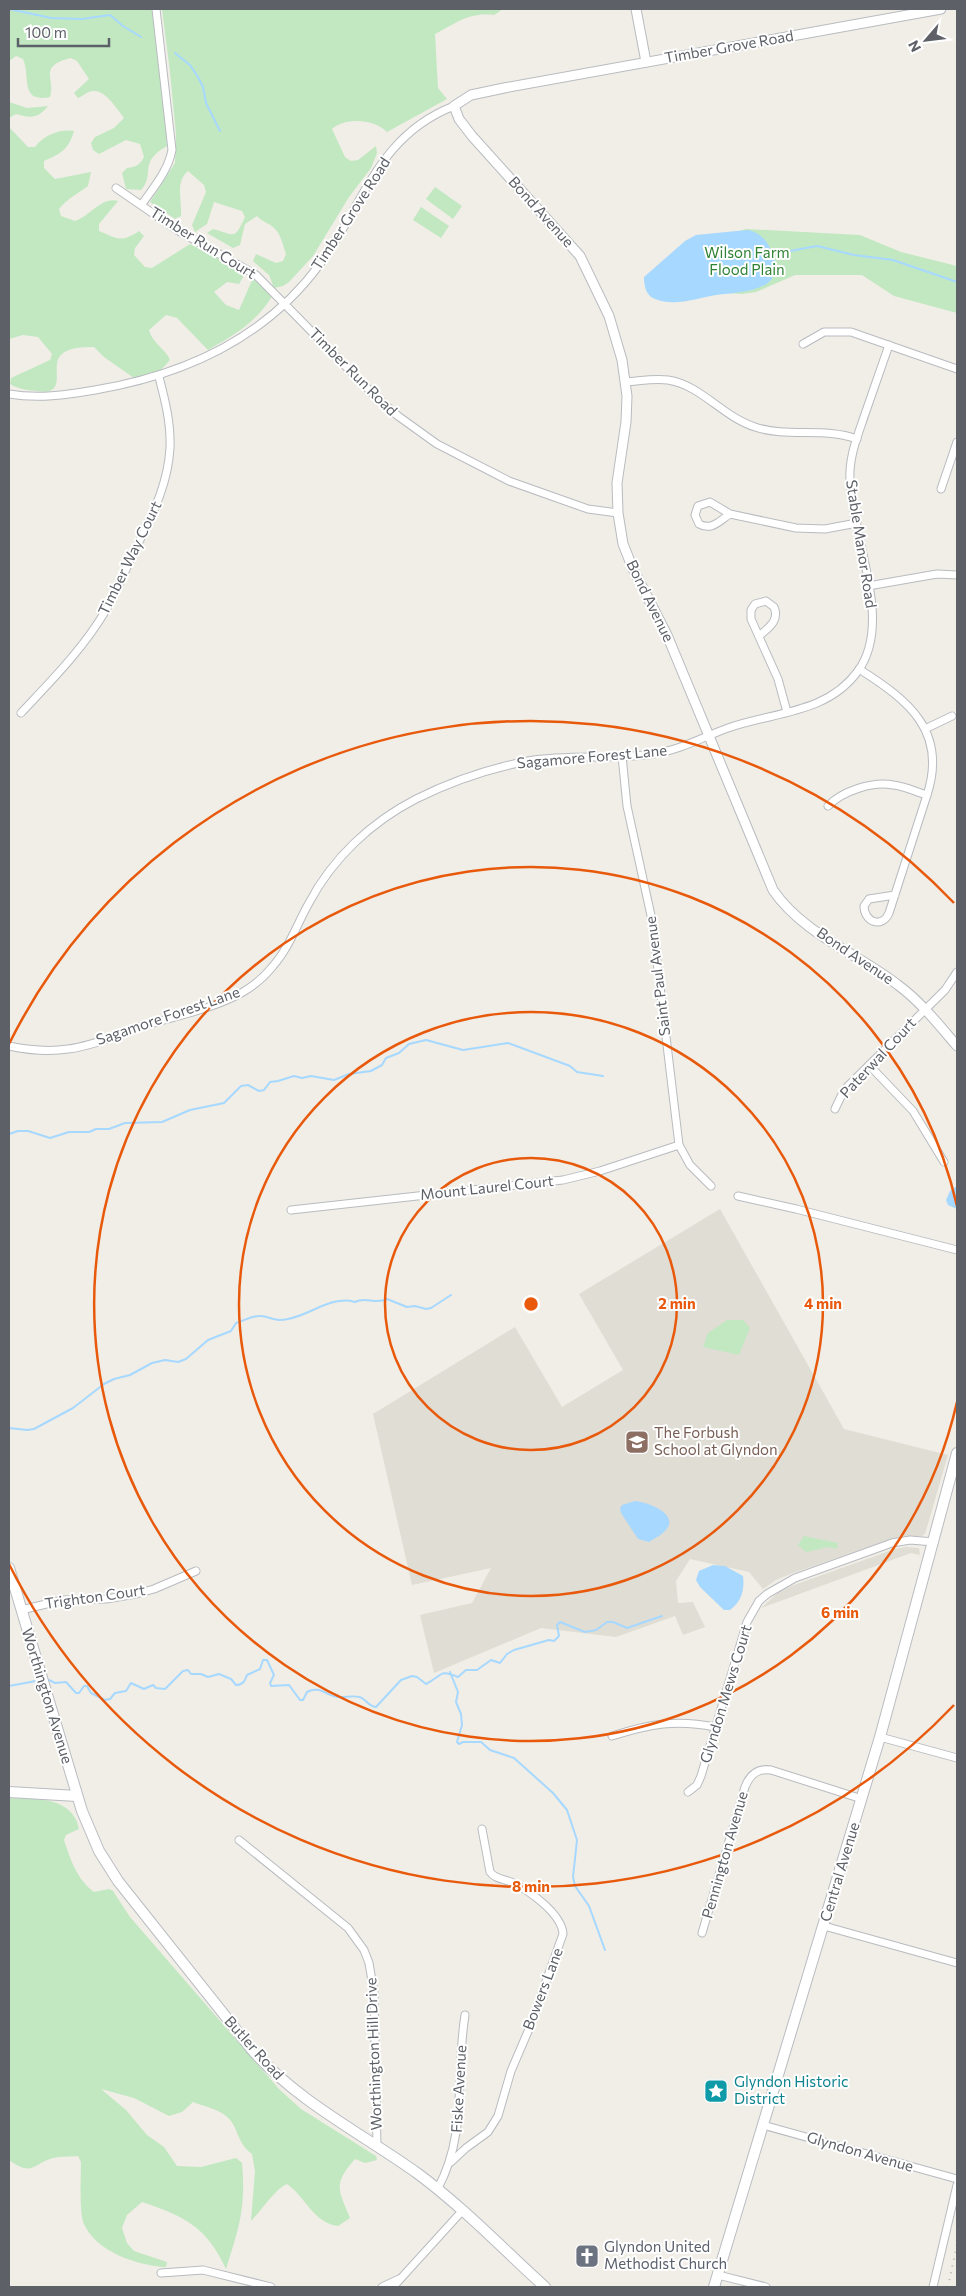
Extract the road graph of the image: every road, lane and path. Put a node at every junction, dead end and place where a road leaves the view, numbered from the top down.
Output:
1 (156, 9) edge
2 (636, 9) edge
3 (942, 9) edge
4 (646, 62) junction
5 (454, 106) junction
6 (116, 188) dead end
7 (142, 204) junction
8 (285, 303) junction
9 (803, 344) dead end
10 (888, 345) junction
11 (957, 369) edge
12 (159, 377) junction
13 (626, 382) junction
14 (9, 394) edge
15 (857, 439) junction
16 (957, 442) edge
17 (940, 489) dead end
18 (618, 514) junction
19 (730, 514) junction
20 (856, 523) junction
21 (957, 576) edge
22 (868, 586) junction
23 (759, 636) junction
24 (859, 669) junction
25 (787, 712) junction
26 (21, 713) dead end
27 (952, 716) dead end
28 (925, 729) junction
29 (709, 736) junction
30 (622, 756) junction
31 (927, 795) junction
32 (828, 806) dead end
33 (895, 895) junction
34 (957, 972) edge
35 (924, 1009) junction
36 (9, 1046) edge
37 (957, 1046) edge
38 (869, 1065) junction
39 (835, 1109) dead end
40 (679, 1144) junction
41 (944, 1162) dead end
42 (711, 1186) dead end
43 (738, 1196) dead end
44 (291, 1210) dead end
45 (957, 1250) edge
46 (957, 1454) edge
47 (934, 1542) junction
48 (9, 1568) edge
49 (196, 1571) dead end
50 (21, 1610) junction
51 (715, 1727) junction
52 (612, 1736) dead end
53 (880, 1737) junction
54 (957, 1758) edge
55 (9, 1792) edge
56 (688, 1792) dead end
57 (77, 1796) junction
58 (862, 1799) junction
59 (482, 1829) dead end
60 (239, 1840) dead end
61 (824, 1926) junction
62 (702, 1933) dead end
63 (957, 1963) edge
64 (465, 2015) dead end
65 (764, 2125) junction
66 (377, 2146) junction
67 (450, 2162) junction
68 (957, 2179) edge
69 (957, 2185) edge
70 (438, 2188) junction
71 (463, 2210) junction
72 (161, 2274) dead end
73 (718, 2275) junction
74 (400, 2279) junction
75 (271, 2287) edge
76 (382, 2287) edge
77 (393, 2287) edge
78 (545, 2287) edge
79 (714, 2287) edge
80 (766, 2287) edge
81 (933, 2287) edge

1 - 7 street
2 - 4 street
3 - 4 street, Timber Grove Road
4 - 5 street, Timber Grove Road
5 - 8 street, Timber Grove Road
5 - 13 street, Bond Avenue
6 - 7 street, Timber Run Court
7 - 8 street, Timber Run Court
8 - 12 street, Timber Grove Road
8 - 18 street, Timber Run Road
9 - 10 street
10 - 11 street
10 - 15 street, Stable Manor Road
12 - 14 street, Timber Grove Road
12 - 26 street, Timber Way Court
13 - 15 street
13 - 18 street, Bond Avenue
15 - 20 street, Stable Manor Road
16 - 17 street
18 - 29 street, Bond Avenue
19 - 19 street
19 - 20 street
20 - 22 street, Stable Manor Road
21 - 22 street
22 - 24 street, Stable Manor Road
23 - 23 street
23 - 25 street
24 - 25 street, Stable Manor Road
24 - 28 street
25 - 29 street, Stable Manor Road
27 - 28 street
28 - 31 street
29 - 30 street, Sagamore Forest Lane
29 - 35 street, Bond Avenue
30 - 36 street, Sagamore Forest Lane
30 - 40 street, Saint Paul Avenue
31 - 32 street
31 - 33 street
33 - 33 street
34 - 35 street, Paterwal Court
35 - 37 street, Bond Avenue
35 - 38 street, Paterwal Court
38 - 39 street, Paterwal Court
38 - 41 street
40 - 42 street, Saint Paul Avenue
40 - 44 street, Mount Laurel Court
43 - 45 street
46 - 47 main road, Central Avenue
47 - 51 street, Glyndon Mews Court
47 - 53 main road, Central Avenue
48 - 50 main road, Worthington Avenue
49 - 50 street, Trighton Court
50 - 57 main road, Worthington Avenue
51 - 52 street
51 - 56 street, Glyndon Mews Court
53 - 54 street
53 - 58 main road, Central Avenue
55 - 57 main road
57 - 66 main road, Butler Road
58 - 61 main road, Central Avenue
58 - 62 street, Pennington Avenue
59 - 67 street, Bowers Lane
60 - 66 street, Worthington Hill Drive
61 - 63 street
61 - 65 main road, Central Avenue
64 - 67 street, Fiske Avenue
65 - 68 street, Glyndon Avenue
65 - 73 main road, Central Avenue
66 - 70 main road, Butler Road
67 - 70 street, Fiske Avenue
69 - 81 street
70 - 71 main road, Butler Road
71 - 74 street
71 - 78 main road, Butler Road
72 - 75 street
73 - 79 main road, Central Avenue
73 - 80 street
74 - 76 street
74 - 77 street

